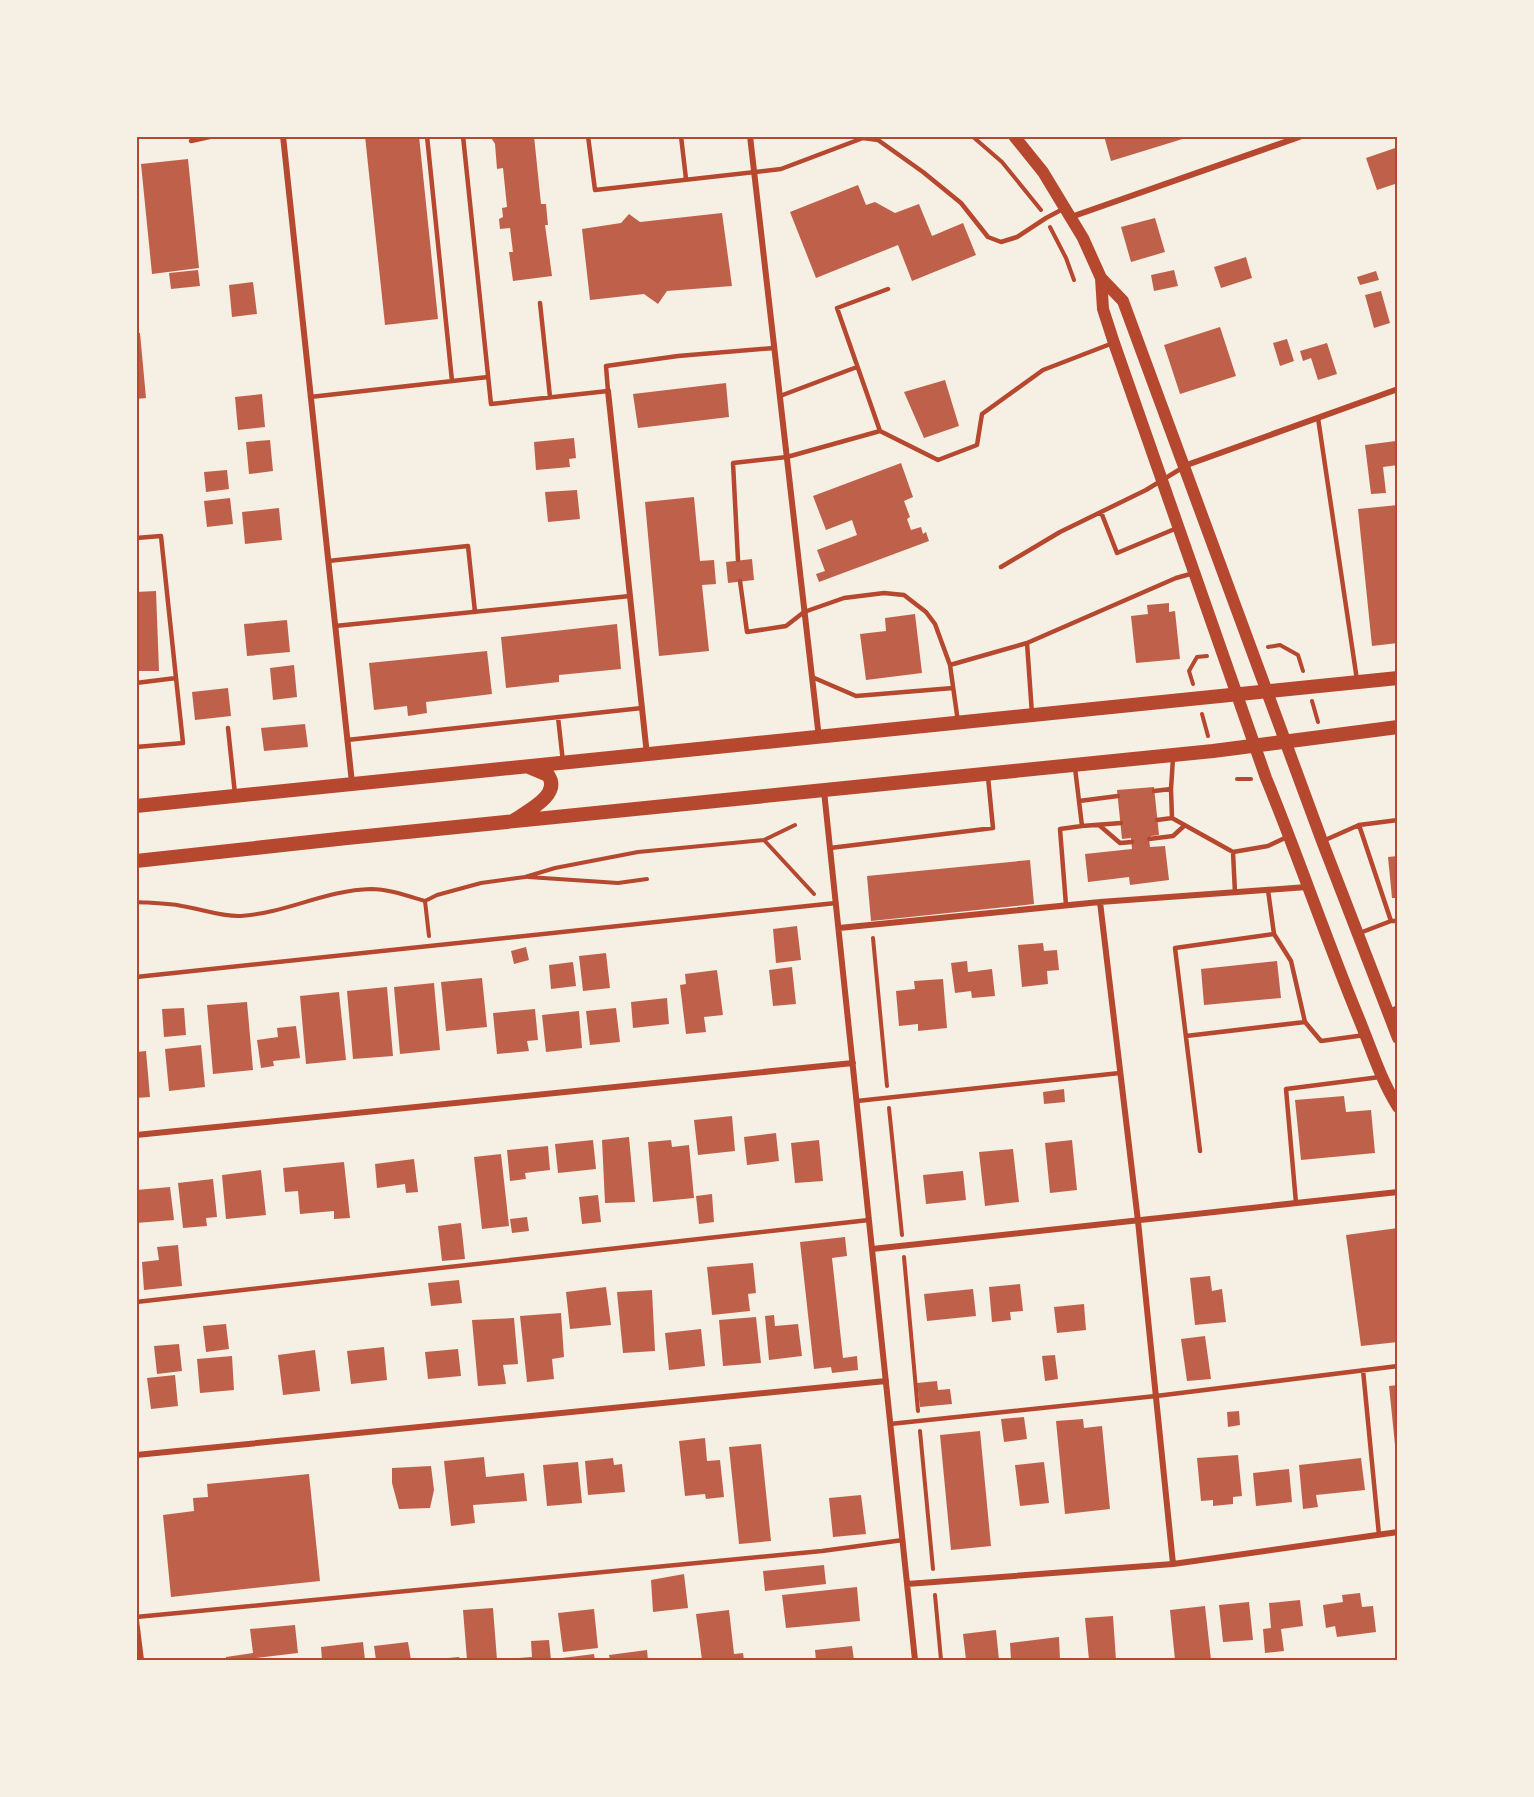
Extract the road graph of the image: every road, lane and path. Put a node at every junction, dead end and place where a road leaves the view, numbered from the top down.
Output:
1 (214, 136) edge
2 (283, 136) edge
3 (427, 136) edge
4 (463, 136) edge
5 (588, 136) edge
6 (681, 136) edge
7 (750, 136) edge
8 (972, 136) edge
9 (1014, 136) edge
10 (1302, 136) edge
11 (191, 141) dead end
12 (754, 173) junction
13 (686, 179) junction
14 (1068, 213) junction
15 (1046, 218) junction
16 (1101, 278) junction
17 (1074, 280) dead end
18 (888, 289) dead end
19 (540, 303) dead end
20 (1114, 343) junction
21 (774, 348) junction
22 (858, 367) junction
23 (488, 377) junction
24 (452, 381) junction
25 (1398, 389) edge
26 (608, 391) junction
27 (780, 396) junction
28 (310, 397) junction
29 (550, 397) junction
30 (1318, 418) junction
31 (880, 431) junction
32 (787, 457) junction
33 (1184, 466) junction
34 (1162, 481) junction
35 (1101, 512) junction
36 (1177, 528) junction
37 (136, 538) edge
38 (738, 560) dead end
39 (328, 561) junction
40 (1001, 567) dead end
41 (1194, 573) junction
42 (740, 581) dead end
43 (630, 596) junction
44 (476, 612) junction
45 (804, 612) junction
46 (335, 626) junction
47 (1027, 643) junction
48 (950, 665) junction
49 (812, 677) junction
50 (176, 678) junction
51 (1398, 678) edge
52 (1357, 682) junction
53 (136, 683) edge
54 (953, 688) junction
55 (1267, 692) junction
56 (1237, 695) junction
57 (642, 708) junction
58 (1032, 716) junction
59 (558, 717) junction
60 (958, 723) junction
61 (228, 728) dead end
62 (1398, 728) edge
63 (819, 738) junction
64 (347, 740) junction
65 (1286, 742) junction
66 (1255, 746) junction
67 (136, 747) edge
68 (647, 755) junction
69 (1173, 755) junction
70 (563, 763) junction
71 (1075, 765) junction
72 (527, 767) junction
73 (987, 774) junction
74 (352, 785) junction
75 (1171, 789) junction
76 (824, 790) junction
77 (1154, 791) dead end
78 (235, 796) junction
79 (1118, 796) dead end
80 (1079, 801) junction
81 (136, 806) edge
82 (1172, 818) junction
83 (1157, 820) dead end
84 (1398, 820) edge
85 (512, 821) junction
86 (1120, 823) dead end
87 (795, 825) dead end
88 (1099, 825) junction
89 (1359, 825) junction
90 (1082, 826) junction
91 (1184, 826) junction
92 (1290, 836) junction
93 (1149, 839) dead end
94 (764, 840) junction
95 (1322, 841) junction
96 (1132, 842) dead end
97 (830, 848) junction
98 (1233, 852) junction
99 (136, 861) edge
100 (525, 877) junction
101 (646, 879) dead end
102 (1307, 887) junction
103 (1268, 890) junction
104 (1235, 893) junction
105 (425, 901) junction
106 (136, 902) edge
107 (1100, 902) junction
108 (823, 903) junction
109 (836, 903) junction
110 (1066, 906) junction
111 (1391, 921) junction
112 (1398, 921) edge
113 (872, 925) junction
114 (839, 928) junction
115 (1274, 934) junction
116 (1357, 934) junction
117 (430, 945) junction
118 (136, 976) edge
119 (1393, 1010) edge
120 (1305, 1022) junction
121 (1366, 1035) junction
122 (1186, 1036) junction
123 (1398, 1038) edge
124 (853, 1063) junction
125 (1120, 1073) junction
126 (1383, 1077) junction
127 (888, 1097) junction
128 (856, 1101) junction
129 (1398, 1107) edge
130 (136, 1135) edge
131 (1200, 1151) dead end
132 (1398, 1192) edge
133 (1296, 1203) junction
134 (869, 1220) junction
135 (1138, 1221) junction
136 (903, 1246) junction
137 (872, 1249) junction
138 (136, 1302) edge
139 (1398, 1366) edge
140 (1363, 1370) junction
141 (886, 1381) junction
142 (1156, 1396) junction
143 (919, 1421) junction
144 (891, 1424) junction
145 (136, 1455) edge
146 (1398, 1532) edge
147 (1379, 1535) junction
148 (903, 1540) junction
149 (1173, 1564) junction
150 (934, 1582) junction
151 (907, 1584) junction
152 (136, 1619) edge
153 (141, 1660) edge
154 (915, 1660) edge
155 (941, 1660) edge

1 - 11 lane
2 - 28 street
3 - 24 lane
4 - 23 lane
5 - 13 lane
6 - 13 lane
7 - 12 street
8 - 15 path
9 - 14 main road
10 - 14 street
12 - 13 lane
12 - 15 lane
12 - 21 street
14 - 15 lane
14 - 16 main road
15 - 17 path
16 - 20 main road
16 - 33 main road
18 - 22 lane
19 - 29 lane
20 - 31 lane
20 - 34 main road
21 - 26 lane
21 - 27 street
22 - 27 lane
22 - 31 lane
23 - 24 lane
23 - 29 lane
24 - 28 lane
25 - 30 street
26 - 29 lane
26 - 43 street
27 - 32 street
28 - 39 street
30 - 33 street
30 - 52 lane
31 - 32 lane
32 - 38 lane
32 - 45 street
33 - 34 lane
33 - 55 main road
34 - 35 lane
34 - 36 main road
35 - 36 lane
35 - 40 lane
36 - 41 main road
37 - 50 lane
39 - 44 lane
39 - 46 street
41 - 47 lane
41 - 56 main road
42 - 45 lane
43 - 44 lane
43 - 57 street
44 - 46 lane
45 - 48 lane
45 - 49 street
46 - 64 street
47 - 48 lane
47 - 58 lane
48 - 54 lane
49 - 54 lane
49 - 63 street
50 - 53 lane
50 - 67 lane
51 - 52 main road
52 - 55 main road
54 - 60 lane
55 - 56 main road
55 - 65 main road
56 - 58 main road
56 - 66 main road
57 - 59 lane
57 - 68 street
58 - 60 main road
59 - 64 lane
59 - 70 lane
60 - 63 main road
61 - 78 lane
62 - 65 main road
63 - 68 main road
64 - 74 street
65 - 66 main road
65 - 95 main road
66 - 69 main road
66 - 92 main road
68 - 70 main road
69 - 71 main road
69 - 75 lane
70 - 72 main road
71 - 73 main road
71 - 80 lane
72 - 74 main road
72 - 85 main road
73 - 76 main road
73 - 97 lane
74 - 78 main road
75 - 77 lane
75 - 82 lane
76 - 85 main road
76 - 97 street
78 - 81 main road
79 - 80 lane
80 - 90 lane
82 - 83 lane
82 - 91 lane
84 - 89 lane
85 - 99 main road
86 - 88 lane
87 - 94 path
88 - 90 lane
88 - 96 lane
89 - 95 lane
89 - 111 lane
90 - 110 lane
91 - 93 lane
91 - 98 lane
92 - 98 lane
92 - 102 main road
94 - 100 path
94 - 108 path
95 - 116 main road
97 - 109 street
98 - 104 lane
100 - 101 path
100 - 105 path
102 - 103 street
102 - 121 main road
103 - 104 street
103 - 115 lane
104 - 107 street
105 - 106 path
105 - 117 path
107 - 110 street
107 - 125 street
108 - 109 lane
108 - 117 lane
109 - 114 street
110 - 113 street
111 - 112 lane
111 - 116 lane
113 - 114 street
113 - 127 path
114 - 124 street
115 - 120 lane
115 - 122 lane
116 - 119 main road
117 - 118 lane
119 - 123 main road
120 - 121 lane
120 - 122 lane
121 - 126 main road
122 - 131 lane
124 - 128 street
124 - 130 street
125 - 127 lane
125 - 135 street
126 - 129 main road
126 - 133 lane
127 - 128 lane
127 - 136 path
128 - 134 street
132 - 133 street
133 - 135 street
134 - 137 street
134 - 138 lane
135 - 136 street
135 - 142 street
136 - 137 street
136 - 143 path
137 - 141 street
139 - 140 lane
140 - 142 lane
140 - 147 lane
141 - 144 street
141 - 145 street
142 - 143 lane
142 - 149 street
143 - 144 lane
143 - 150 path
144 - 148 street
146 - 147 street
147 - 149 street
148 - 151 street
148 - 152 lane
149 - 150 street
150 - 151 street
150 - 155 path
151 - 154 street
152 - 153 street

